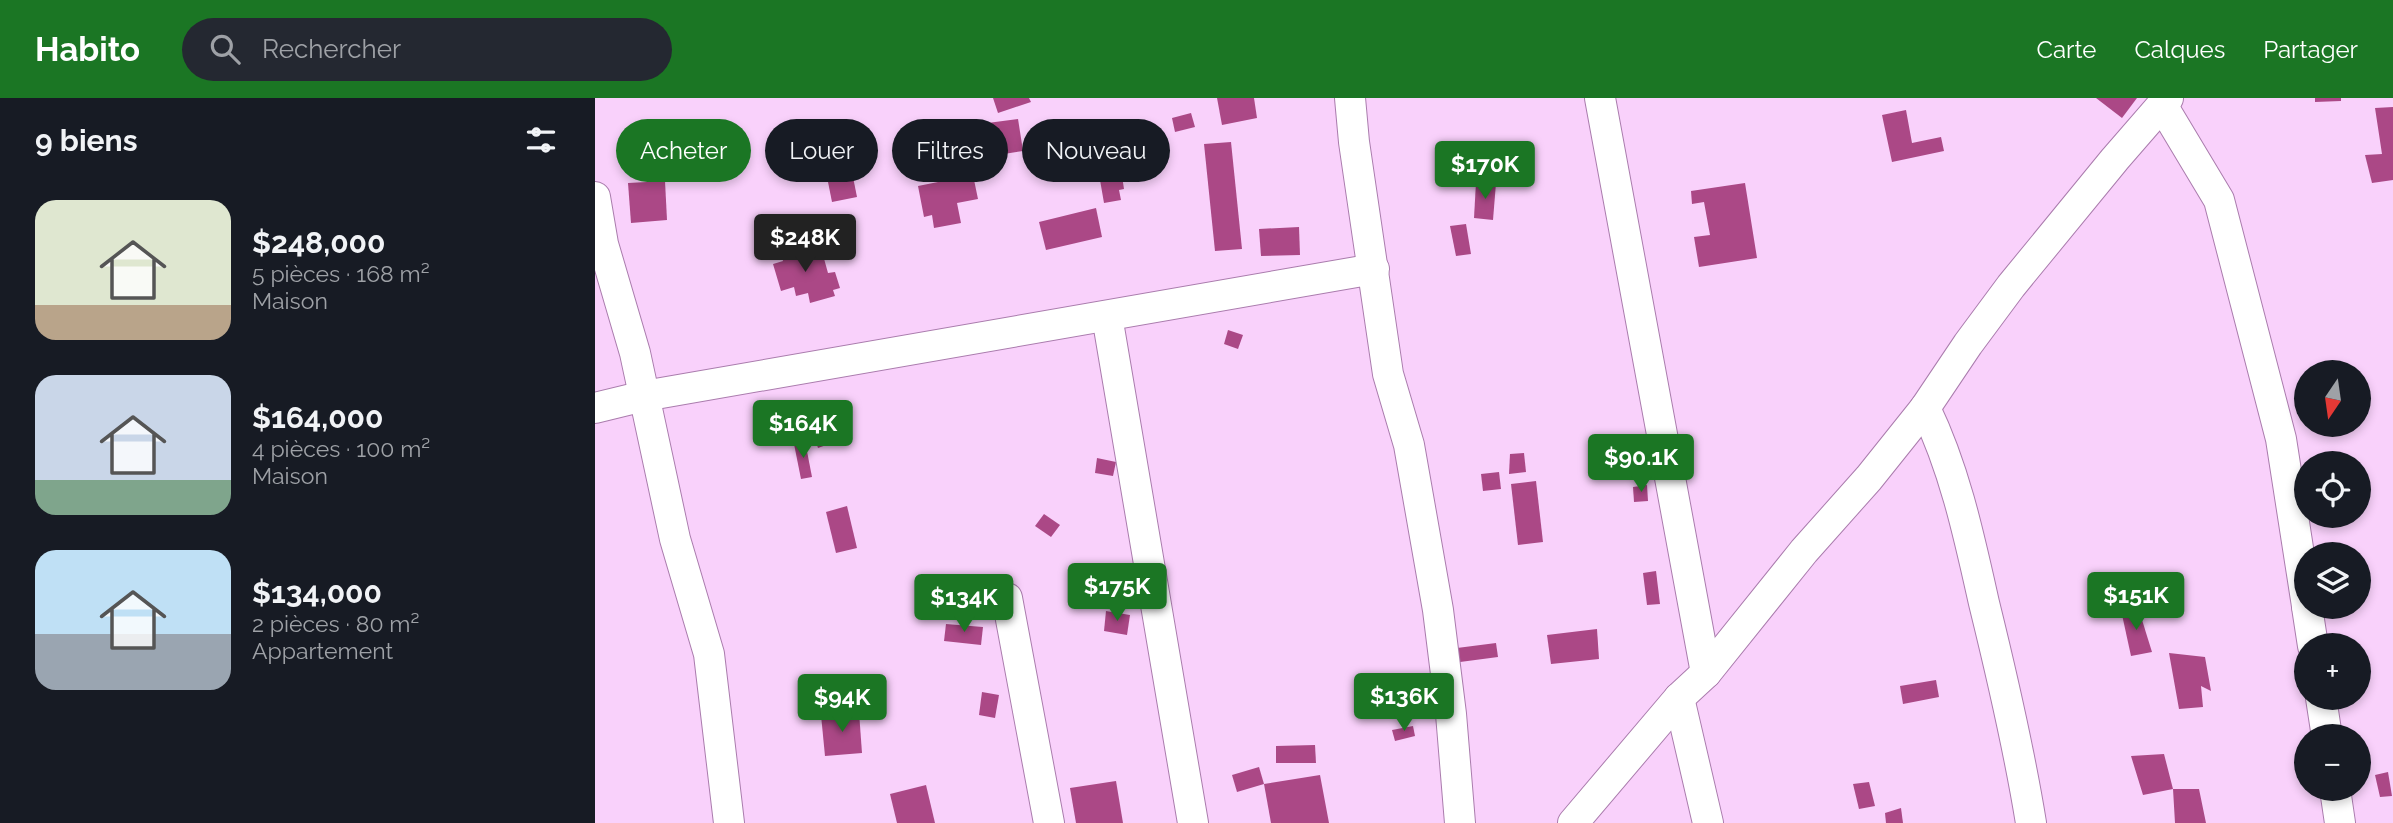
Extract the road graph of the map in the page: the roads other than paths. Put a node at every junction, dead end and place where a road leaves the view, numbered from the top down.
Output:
1 (1350, 98) edge
2 (1600, 98) edge
3 (2165, 102) edge
4 (595, 197) edge
5 (1374, 269) junction
6 (1107, 316) junction
7 (644, 396) junction
8 (595, 408) edge
9 (1925, 408) junction
10 (2297, 542) edge
11 (1007, 598) dead end
12 (1706, 673) junction
13 (1679, 698) junction
14 (2337, 801) edge
15 (729, 823) edge
16 (1049, 823) edge
17 (1193, 823) edge
18 (1460, 823) edge
19 (1573, 823) edge
20 (1707, 823) edge
21 (2031, 823) edge
22 (2340, 823) edge

1 - 5 street
2 - 12 street
3 - 9 street
3 - 10 street
4 - 7 street
5 - 6 street
5 - 18 street
6 - 7 street
6 - 17 street
7 - 8 street
7 - 15 street
9 - 12 street
9 - 21 street
11 - 16 street
12 - 13 street
13 - 19 street
13 - 20 street
14 - 22 street

